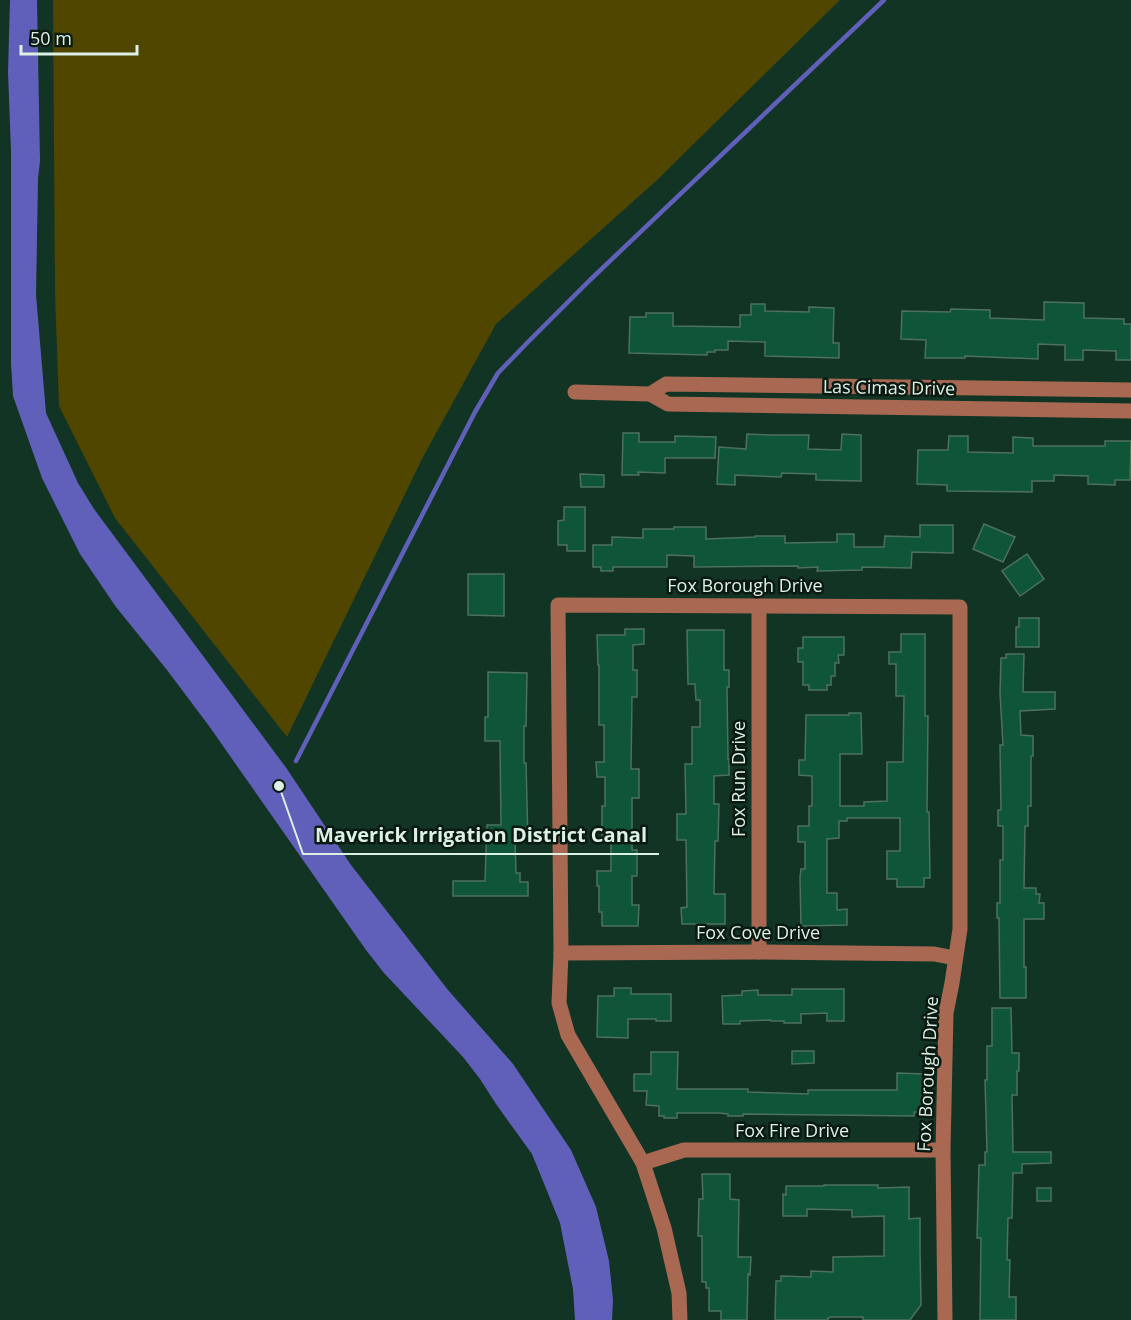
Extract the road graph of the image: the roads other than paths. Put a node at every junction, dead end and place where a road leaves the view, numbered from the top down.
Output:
1 (751, 385) junction
2 (836, 386) junction
3 (912, 387) junction
4 (994, 388) junction
5 (1058, 389) junction
6 (1109, 390) junction
7 (1131, 390) edge
8 (575, 392) dead end
9 (650, 394) junction
10 (751, 405) junction
11 (835, 406) junction
12 (912, 407) junction
13 (994, 409) junction
14 (1058, 410) junction
15 (1109, 411) junction
16 (1131, 411) edge
17 (759, 606) junction
18 (759, 952) junction
19 (561, 953) junction
20 (955, 958) junction
21 (943, 1150) junction
22 (643, 1163) junction
23 (680, 1320) edge
24 (945, 1320) edge

1 - 2 street, Las Cimas Drive
1 - 9 street, Las Cimas Drive
1 - 10 street
2 - 3 street, Las Cimas Drive
2 - 11 street
3 - 4 street, Las Cimas Drive
3 - 12 street
4 - 5 street, Las Cimas Drive
4 - 13 street
5 - 6 street, Las Cimas Drive
5 - 14 street
6 - 7 street, Las Cimas Drive
6 - 15 street
8 - 9 street, Las Cimas Drive
9 - 10 street, Las Cimas Drive
10 - 11 street, Las Cimas Drive
11 - 12 street, Las Cimas Drive
12 - 13 street, Las Cimas Drive
13 - 14 street, Las Cimas Drive
14 - 15 street, Las Cimas Drive
15 - 16 street, Las Cimas Drive
17 - 18 street, Fox Run Drive
17 - 19 street, Fox Borough Drive
17 - 20 street, Fox Borough Drive
18 - 19 street, Fox Cove Drive
18 - 20 street, Fox Cove Drive
19 - 22 street, Fox Borough Drive
20 - 21 street, Fox Borough Drive
21 - 22 street, Fox Fire Drive
21 - 24 street, Fox Borough Drive
22 - 23 street, Fox Borough Drive

